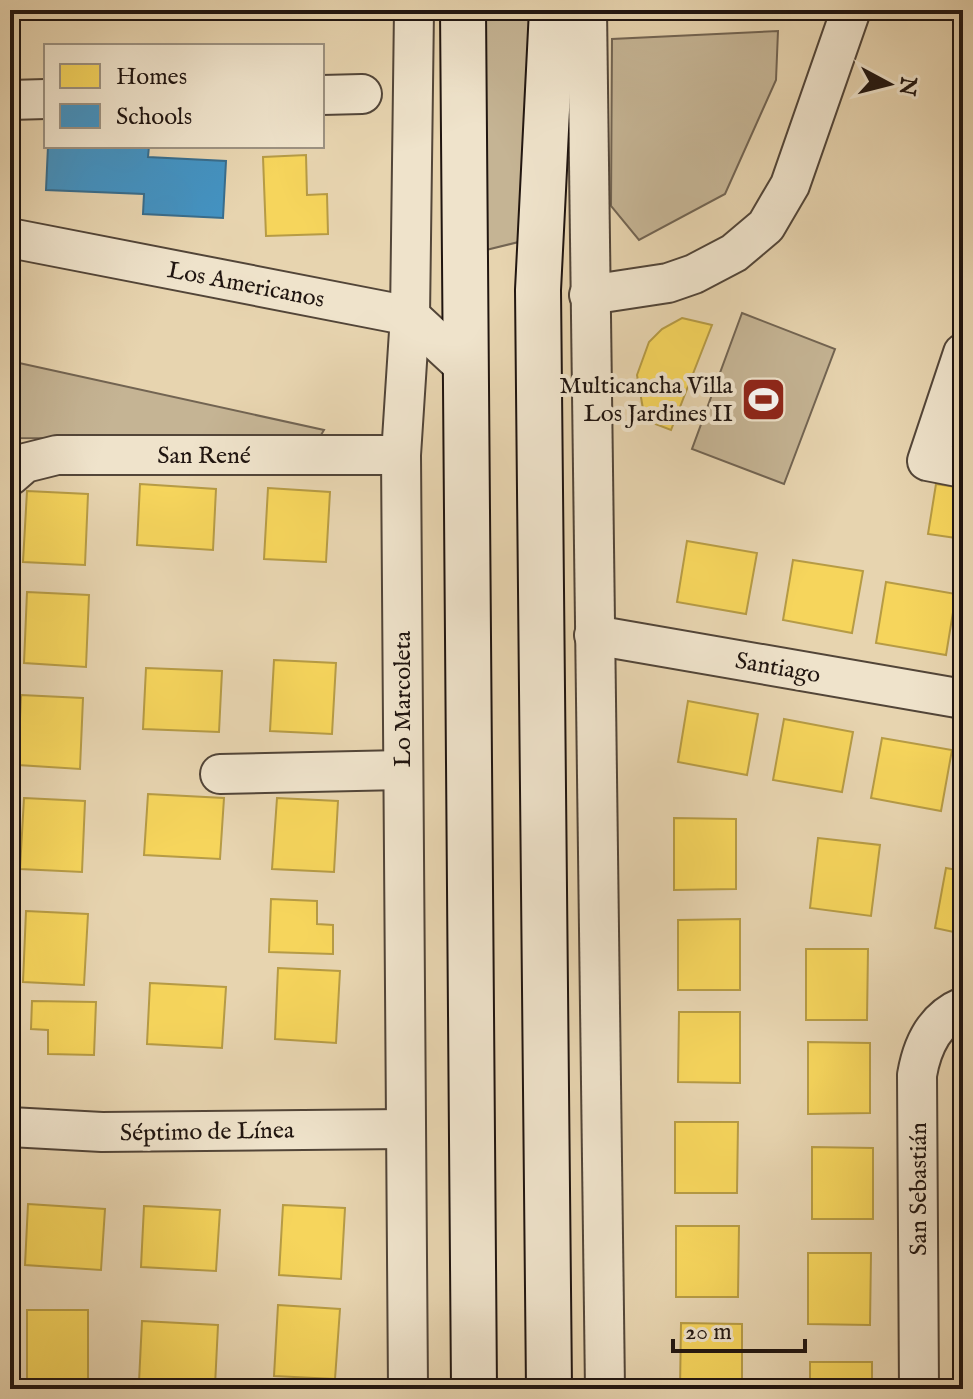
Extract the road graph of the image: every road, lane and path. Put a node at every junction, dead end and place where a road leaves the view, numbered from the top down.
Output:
1 (414, 10) edge
2 (463, 10) edge
3 (552, 10) edge
4 (587, 10) edge
5 (851, 10) edge
6 (362, 94) dead end
7 (324, 95) edge
8 (44, 99) edge
9 (10, 100) edge
10 (10, 238) edge
11 (589, 295) junction
12 (410, 316) junction
13 (963, 353) edge
14 (464, 366) junction
15 (953, 417) edge
16 (401, 455) junction
17 (945, 465) edge
18 (11, 474) edge
19 (594, 635) junction
20 (963, 699) edge
21 (402, 770) junction
22 (220, 774) dead end
23 (963, 1007) edge
24 (10, 1127) edge
25 (404, 1129) junction
26 (408, 1389) edge
27 (474, 1389) edge
28 (549, 1389) edge
29 (605, 1389) edge
30 (919, 1389) edge

1 - 12 street, Lo Marcoleta
2 - 14 main road
3 - 28 main road
4 - 11 street
5 - 11 street
6 - 7 street
8 - 9 street
10 - 12 street, Los Americanos
11 - 19 street
12 - 14 street
12 - 16 street, Lo Marcoleta
13 - 15 street
14 - 27 main road
15 - 17 street
16 - 18 street, San René
16 - 21 street, Lo Marcoleta
19 - 20 street, Santiago
19 - 29 street
21 - 22 street
21 - 25 street, Lo Marcoleta
23 - 30 street, San Sebastián
24 - 25 street, Séptimo de Línea
25 - 26 street, Lo Marcoleta

